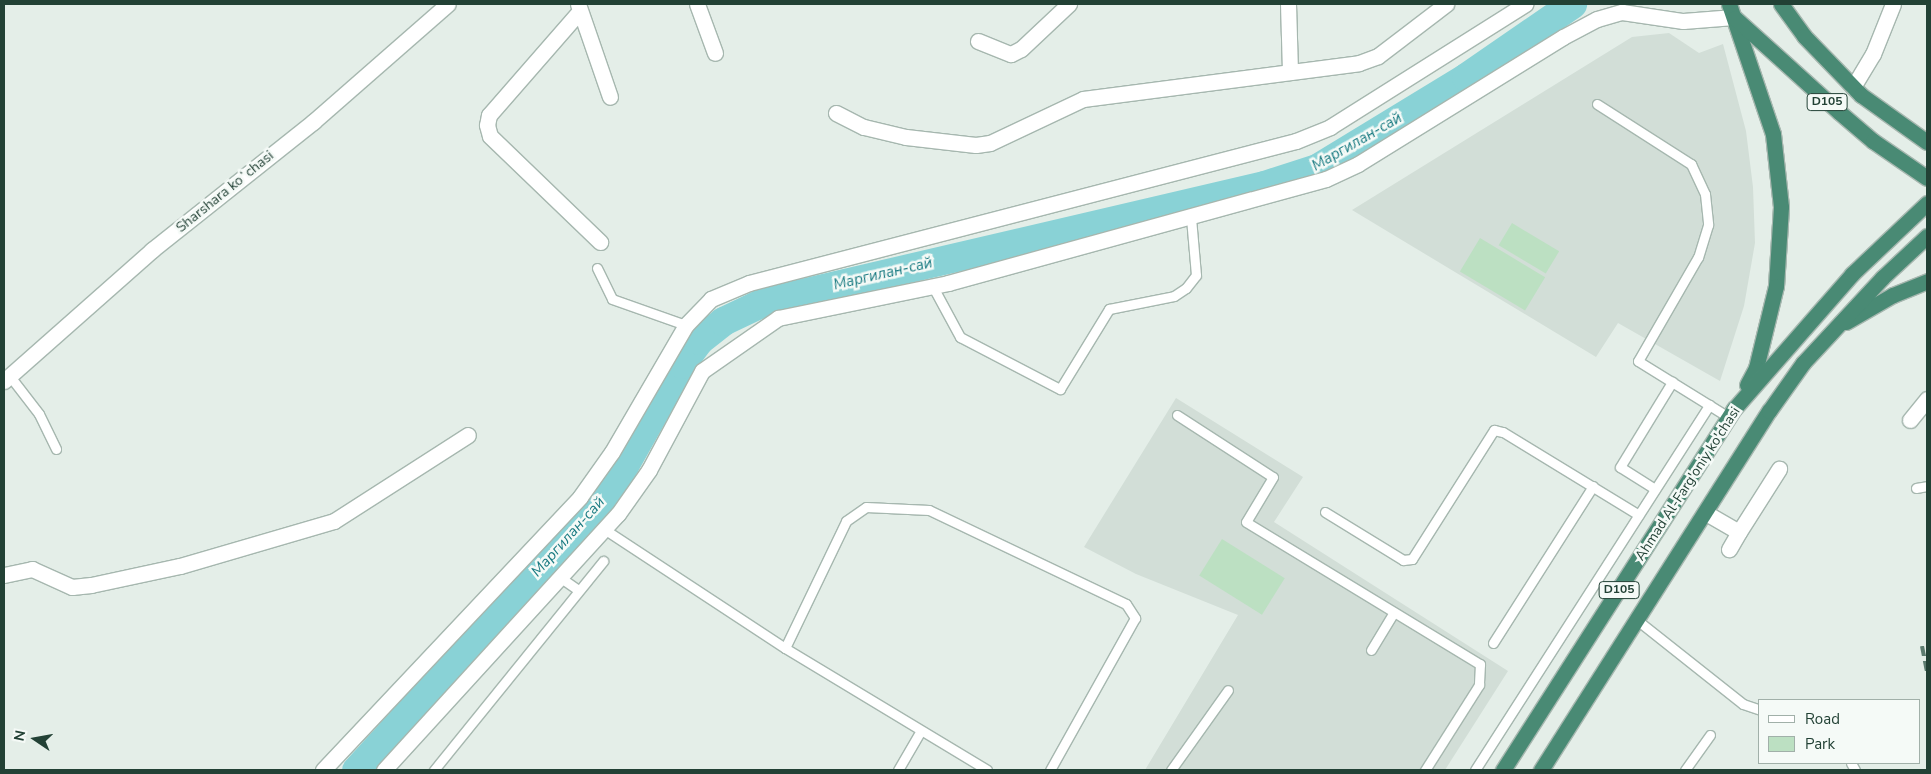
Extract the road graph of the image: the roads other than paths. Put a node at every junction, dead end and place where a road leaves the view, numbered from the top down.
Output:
1 (448, 4) edge
2 (697, 4) edge
3 (1069, 4) edge
4 (1288, 4) edge
5 (1446, 4) edge
6 (1525, 4) edge
7 (1781, 4) edge
8 (1893, 4) edge
9 (578, 8) edge
10 (1731, 10) edge
11 (978, 41) dead end
12 (715, 53) dead end
13 (1290, 72) junction
14 (1853, 87) junction
15 (610, 97) dead end
16 (1597, 104) dead end
17 (836, 114) dead end
18 (1927, 142) edge
19 (1927, 178) edge
20 (1927, 203) edge
21 (1191, 218) junction
22 (1927, 236) edge
23 (600, 242) dead end
24 (597, 268) dead end
25 (1927, 281) edge
26 (933, 287) junction
27 (686, 325) junction
28 (1829, 332) junction
29 (6, 378) edge
30 (1672, 382) junction
31 (1927, 399) edge
32 (1709, 405) junction
33 (1732, 413) junction
34 (1177, 415) dead end
35 (1910, 420) dead end
36 (468, 435) dead end
37 (56, 449) dead end
38 (1779, 469) dead end
39 (1593, 486) junction
40 (1927, 486) edge
41 (1916, 488) dead end
42 (1655, 489) junction
43 (1325, 512) dead end
44 (1706, 513) junction
45 (1639, 515) junction
46 (604, 529) junction
47 (1740, 532) junction
48 (1729, 549) dead end
49 (603, 561) dead end
50 (4, 575) edge
51 (560, 578) junction
52 (578, 590) junction
53 (1394, 612) junction
54 (1637, 620) junction
55 (1493, 643) dead end
56 (785, 648) junction
57 (1371, 650) dead end
58 (1228, 690) dead end
59 (1758, 709) edge
60 (920, 732) junction
61 (1710, 735) dead end
62 (323, 770) edge
63 (384, 770) edge
64 (434, 770) edge
65 (898, 770) edge
66 (986, 770) edge
67 (1050, 770) edge
68 (1171, 770) edge
69 (1425, 770) edge
70 (1475, 770) edge
71 (1503, 770) edge
72 (1541, 770) edge
73 (1685, 770) edge

1 - 29 street, Sharshara koʻchasi
2 - 12 street
3 - 11 street
4 - 13 street
5 - 13 street
6 - 27 street
7 - 14 highway, D105
8 - 14 street
9 - 15 street
9 - 23 street
10 - 19 highway, D105
10 - 21 street
10 - 33 highway
13 - 17 street
14 - 18 highway, D105
16 - 30 lane
20 - 33 highway, Ahmad Al-Farg'oniy ko'chasi / D105
21 - 26 street
21 - 26 lane
22 - 28 highway, Ahmad Al-Farg'oniy ko'chasi / D105
24 - 27 lane
25 - 28 highway
26 - 46 street
27 - 62 street
28 - 44 highway, Ahmad Al-Farg'oniy ko'chasi / D105
29 - 37 lane
30 - 32 lane
30 - 42 lane
31 - 35 street
32 - 33 lane
32 - 42 lane
33 - 71 highway, Ahmad Al-Farg'oniy ko'chasi / D105
34 - 53 lane
36 - 50 street
38 - 47 street
39 - 43 lane
39 - 45 lane
39 - 55 lane
40 - 41 lane
42 - 45 lane
44 - 47 street
44 - 54 highway, Ahmad Al-Farg'oniy ko'chasi / D105
45 - 70 lane
46 - 51 street
46 - 56 lane
47 - 48 street
49 - 52 lane
51 - 52 lane
51 - 63 street
52 - 64 lane
53 - 57 lane
53 - 69 lane
54 - 59 lane
54 - 72 highway, Ahmad Al-Farg'oniy ko'chasi / D105
56 - 60 lane
56 - 67 lane
58 - 68 lane
60 - 65 lane
60 - 66 lane
61 - 73 lane

